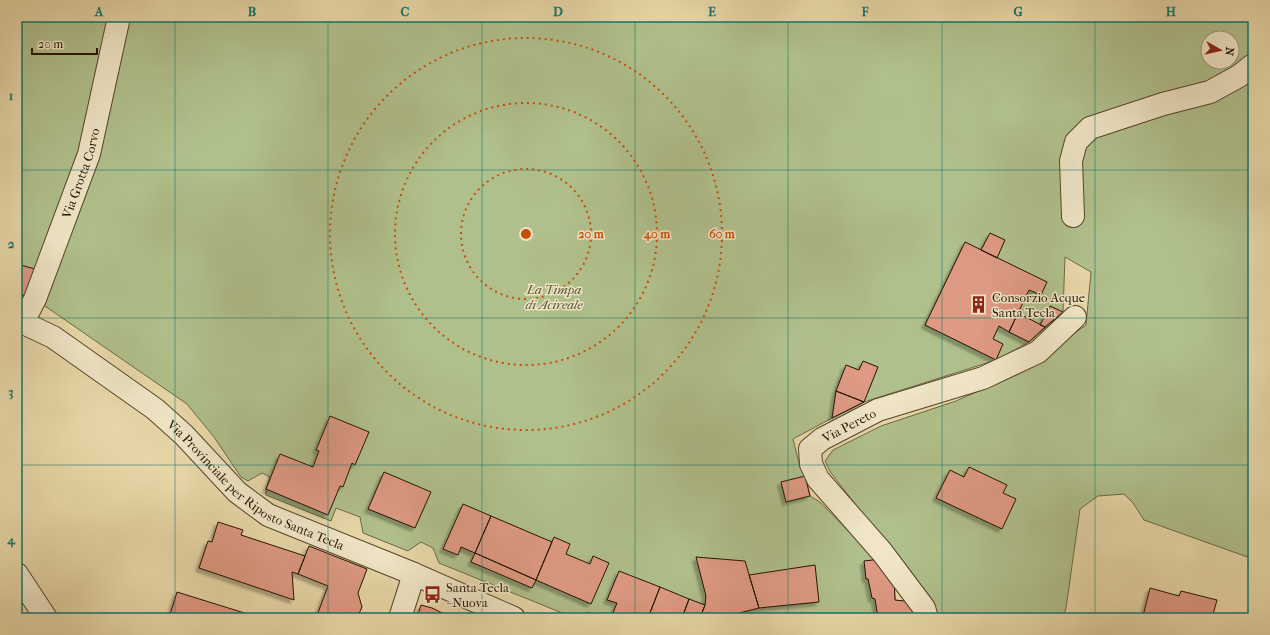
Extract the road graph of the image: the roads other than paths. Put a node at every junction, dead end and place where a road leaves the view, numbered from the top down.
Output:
1 (119, 17) edge
2 (1253, 65) edge
3 (1073, 216) dead end
4 (1075, 317) dead end
5 (20, 321) edge
6 (17, 574) edge
7 (414, 574) junction
8 (46, 618) edge
9 (400, 618) edge
10 (514, 618) edge
11 (927, 618) edge

1 - 5 street, Via Grotta Corvo
2 - 3 street
4 - 11 street, Via Pereto
5 - 7 street, Via Provinciale per Riposto Santa Tecla
6 - 8 street
7 - 9 street
7 - 10 street, Via Provinciale per Riposto Santa Tecla

